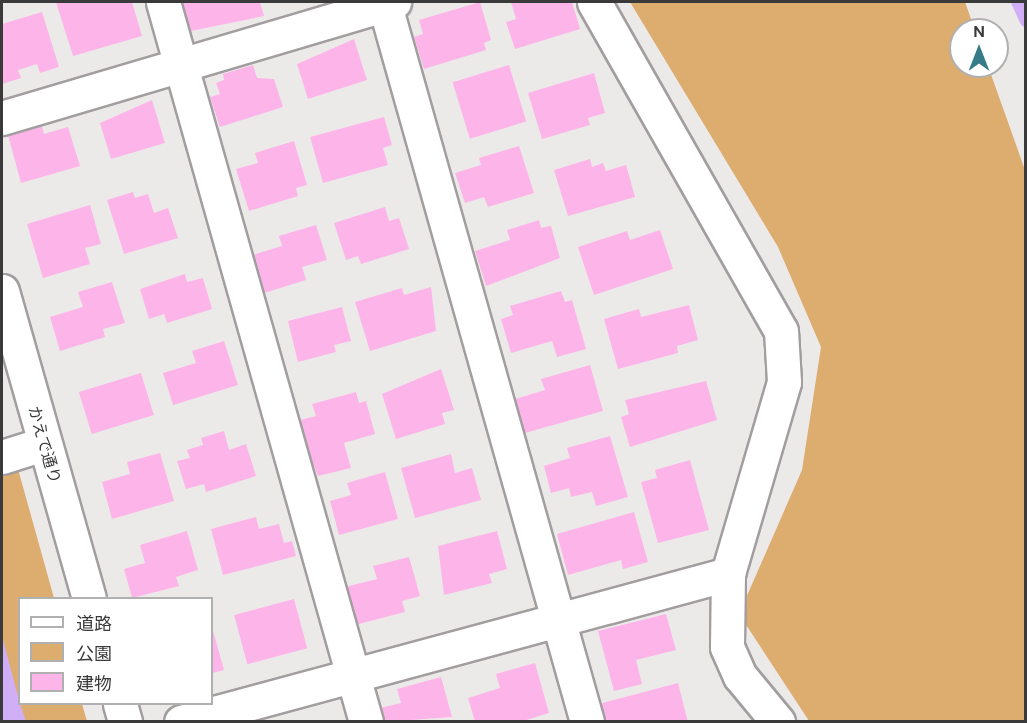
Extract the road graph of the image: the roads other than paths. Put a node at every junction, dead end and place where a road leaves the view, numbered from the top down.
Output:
1 (163, 2) edge
2 (388, 2) edge
3 (594, 2) edge
4 (181, 65) junction
5 (2, 118) edge
6 (2, 291) edge
7 (43, 444) junction
8 (2, 457) edge
9 (728, 574) junction
10 (89, 597) edge
11 (559, 619) junction
12 (353, 674) junction
13 (120, 705) edge
14 (125, 722) edge
15 (181, 722) edge
16 (366, 722) edge
17 (587, 722) edge
18 (778, 722) edge

1 - 4 street
2 - 4 street
2 - 11 street
3 - 9 street
4 - 5 street
4 - 12 street
6 - 7 street, かえで通り
7 - 8 street
7 - 10 street, かえで通り
9 - 11 street
9 - 18 street
11 - 12 street
11 - 17 street
12 - 15 street
12 - 16 street
13 - 14 street

